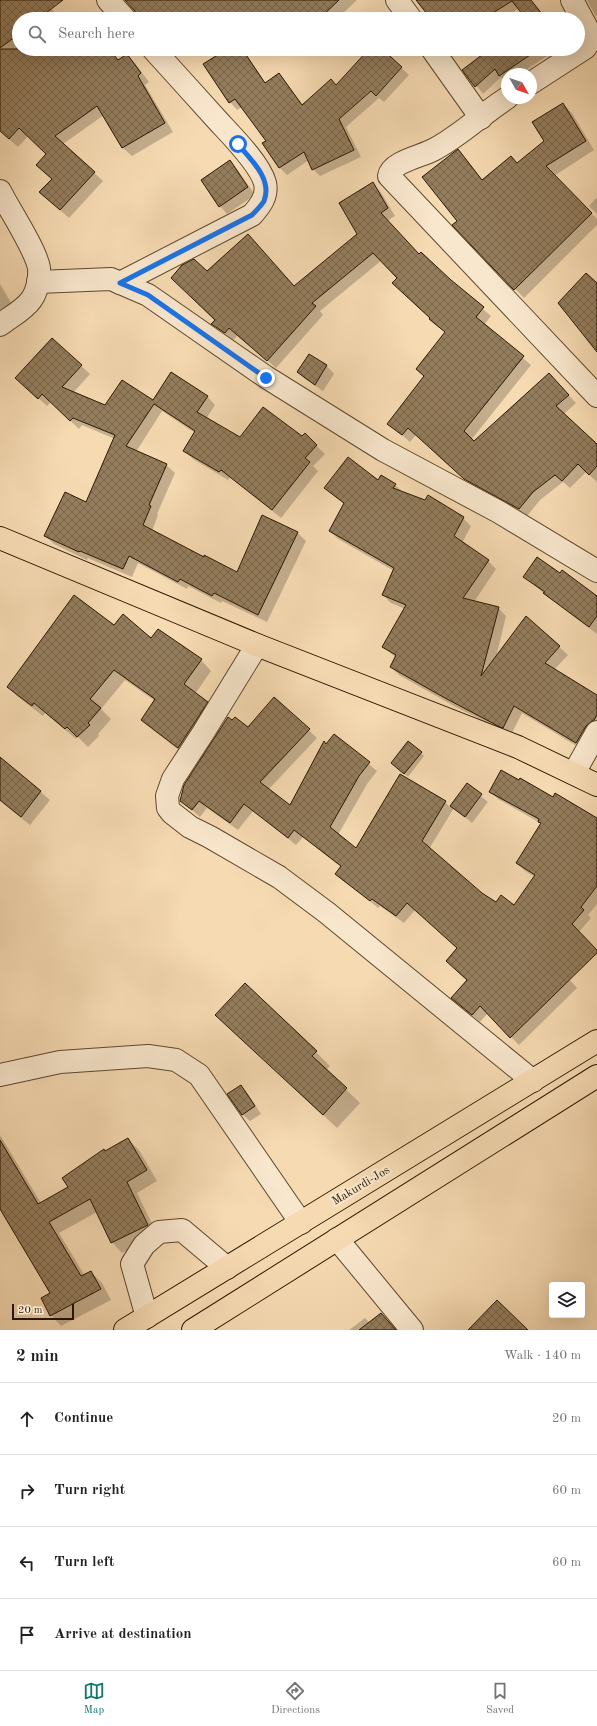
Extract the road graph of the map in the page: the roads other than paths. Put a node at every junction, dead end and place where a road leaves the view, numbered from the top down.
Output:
1 (108, 0) edge
2 (397, 0) edge
3 (572, 0) edge
4 (119, 12) edge
5 (406, 12) edge
6 (578, 12) edge
7 (585, 24) edge
8 (585, 48) edge
9 (159, 56) edge
10 (437, 56) edge
11 (573, 56) edge
12 (537, 79) edge
13 (501, 103) edge
14 (481, 118) junction
15 (0, 192) edge
16 (38, 282) junction
17 (120, 283) junction
18 (0, 325) edge
19 (597, 396) edge
20 (0, 538) edge
21 (597, 571) edge
22 (257, 645) junction
23 (597, 732) edge
24 (574, 773) junction
25 (597, 785) edge
26 (597, 1041) edge
27 (0, 1075) edge
28 (597, 1076) edge
29 (532, 1081) junction
30 (301, 1223) junction
31 (337, 1240) junction
32 (227, 1268) junction
33 (147, 1317) junction
34 (125, 1330) edge
35 (193, 1330) edge
36 (412, 1330) edge

1 - 4 street
2 - 5 street
3 - 6 street
7 - 8 street
9 - 17 street
10 - 14 street
11 - 12 street
13 - 14 street
14 - 19 street
15 - 16 street
16 - 17 street
16 - 18 street
17 - 21 street
20 - 22 main road
22 - 24 main road
22 - 29 street
23 - 24 street
24 - 25 main road
26 - 29 main road, Makurdi-Jos
27 - 30 street
28 - 31 main road
29 - 30 main road, Makurdi-Jos
30 - 32 main road, Makurdi-Jos
31 - 35 main road
31 - 36 street
32 - 33 main road, Makurdi-Jos
32 - 33 street
33 - 34 main road, Makurdi-Jos

